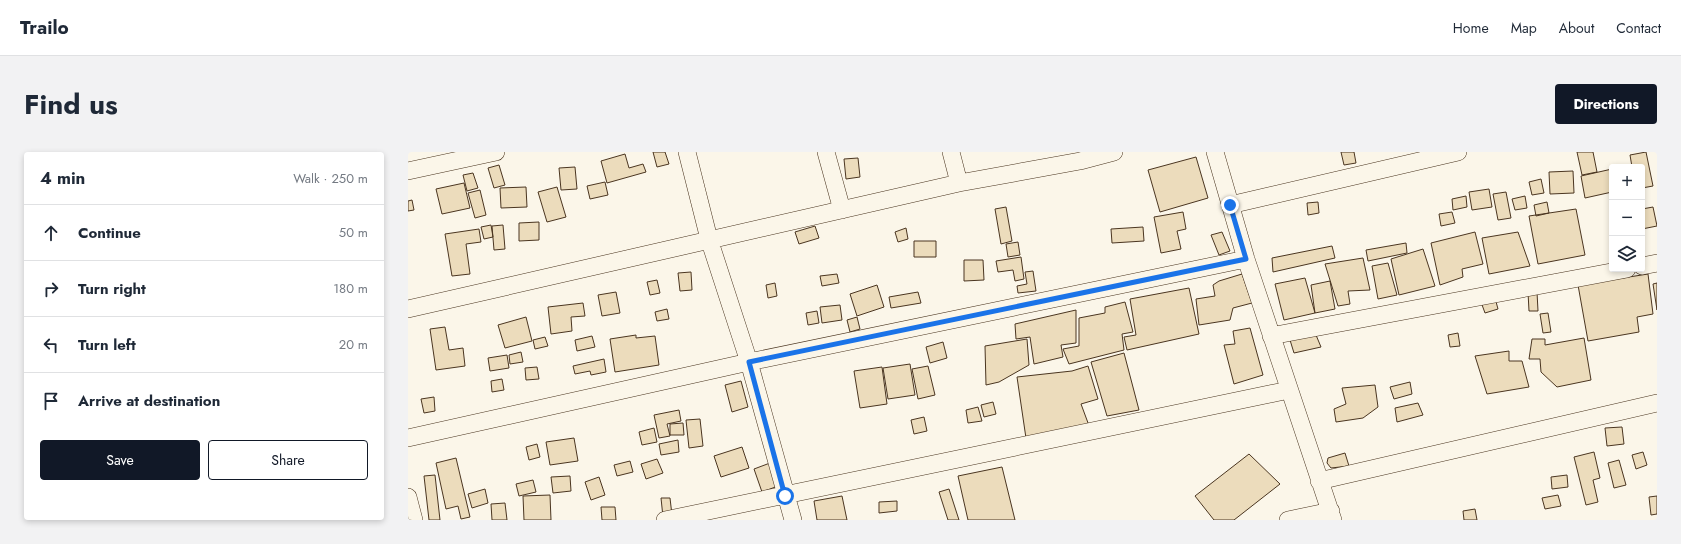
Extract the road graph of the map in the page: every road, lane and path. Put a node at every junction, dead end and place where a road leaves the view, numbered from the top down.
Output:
1 (496, 152) edge
2 (687, 152) edge
3 (826, 152) edge
4 (951, 152) edge
5 (1114, 152) edge
6 (1215, 152) edge
7 (1458, 152) edge
8 (1078, 156) edge
9 (408, 170) edge
10 (959, 183) junction
11 (1230, 205) junction
12 (842, 210) junction
13 (709, 239) junction
14 (1246, 259) junction
15 (1657, 263) edge
16 (1645, 265) edge
17 (1610, 272) edge
18 (408, 309) edge
19 (1271, 336) junction
20 (749, 362) junction
21 (1290, 390) junction
22 (1657, 402) edge
23 (408, 438) edge
24 (1319, 481) junction
25 (785, 496) junction
26 (408, 497) edge
27 (1332, 515) edge
28 (414, 520) edge
29 (665, 520) edge
30 (793, 520) edge
31 (1288, 520) edge

1 - 9 street
2 - 13 street
3 - 12 street
4 - 10 street
5 - 8 street
6 - 11 street
7 - 11 street
8 - 10 street
10 - 12 street
11 - 14 street
12 - 13 street
13 - 18 street
13 - 20 street
14 - 19 street
14 - 20 street
15 - 16 street
17 - 19 street
19 - 21 street
20 - 23 street
20 - 25 street
21 - 24 street
21 - 25 street
22 - 24 street
24 - 27 street
25 - 29 street
25 - 30 street
26 - 28 street
27 - 31 street

